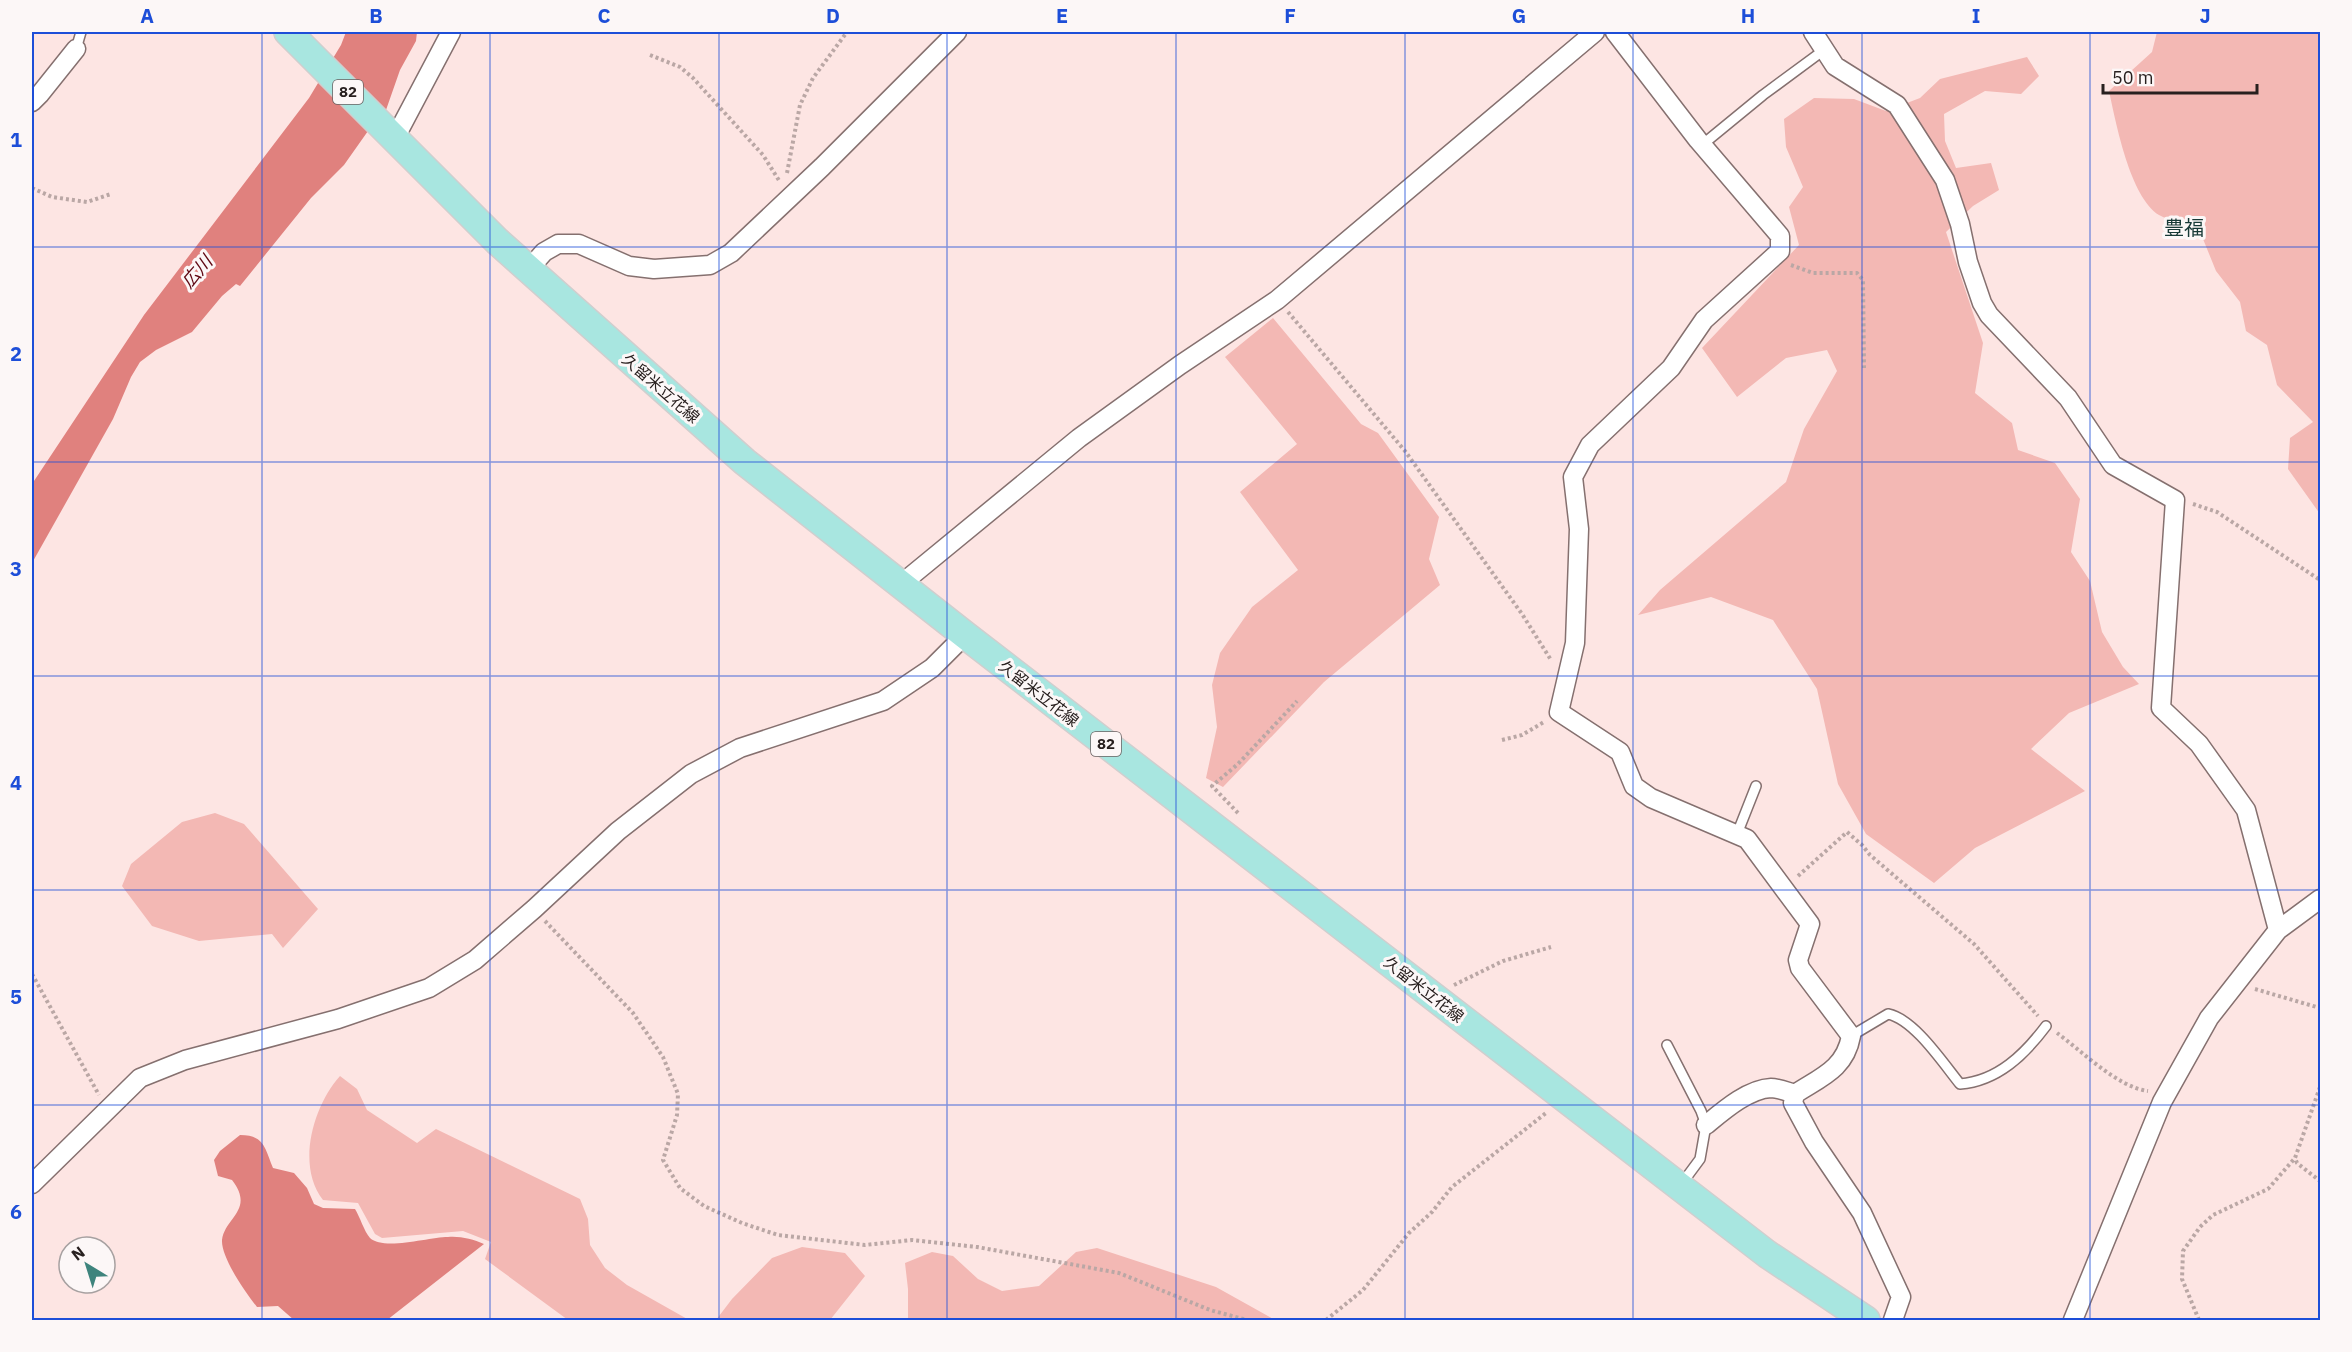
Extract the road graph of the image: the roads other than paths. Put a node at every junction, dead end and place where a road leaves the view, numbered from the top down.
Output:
1 (288, 32) edge
2 (451, 32) edge
3 (957, 32) edge
4 (1595, 32) edge
5 (1615, 32) edge
6 (1813, 32) edge
7 (79, 40) edge
8 (1824, 50) junction
9 (32, 102) edge
10 (388, 132) junction
11 (1702, 145) junction
12 (528, 270) junction
13 (900, 585) junction
14 (965, 635) junction
15 (1756, 786) dead end
16 (1737, 834) junction
17 (2320, 899) edge
18 (2278, 930) junction
19 (2046, 1026) road end
20 (1851, 1036) junction
21 (1667, 1045) dead end
22 (1795, 1094) junction
23 (1706, 1125) junction
24 (32, 1184) edge
25 (1680, 1187) junction
26 (1866, 1320) edge
27 (1893, 1320) edge
28 (2073, 1320) edge

1 - 10 main road, 久留米立花線 / 82
2 - 10 street
3 - 12 street
4 - 13 street
5 - 11 street
6 - 8 street
7 - 9 street
8 - 11 lane
8 - 18 street
10 - 12 main road, 久留米立花線 / 82
11 - 16 street
12 - 13 main road, 久留米立花線 / 82
13 - 14 main road, 久留米立花線 / 82
14 - 24 street
14 - 25 main road, 久留米立花線 / 82
15 - 16 lane
16 - 20 street
17 - 18 street
18 - 28 street
19 - 20 lane
20 - 22 street
21 - 23 lane
22 - 23 street
22 - 27 street
23 - 25 lane
25 - 26 main road, 久留米立花線 / 82

